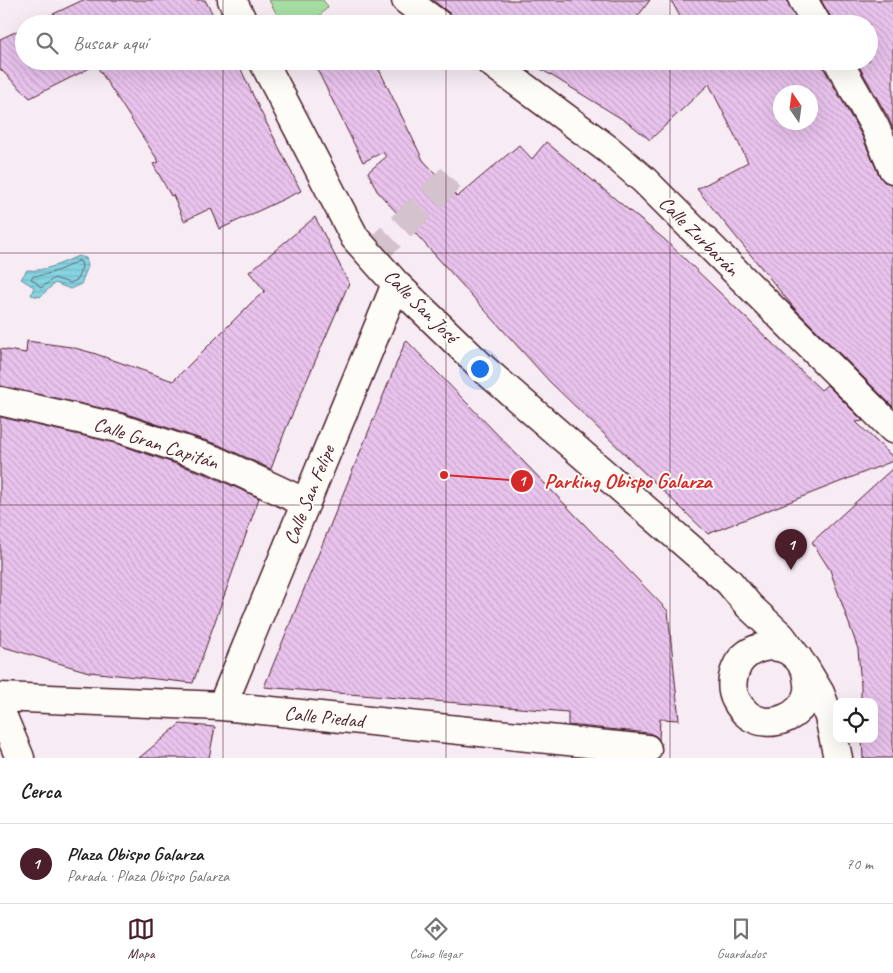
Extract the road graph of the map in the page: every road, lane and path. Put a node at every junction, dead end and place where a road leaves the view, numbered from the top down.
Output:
1 (232, 0) edge
2 (406, 0) edge
3 (804, 0) edge
4 (240, 15) edge
5 (426, 15) edge
6 (812, 15) edge
7 (268, 70) edge
8 (501, 70) edge
9 (843, 70) edge
10 (893, 169) edge
11 (396, 284) junction
12 (0, 401) edge
13 (893, 429) edge
14 (306, 503) junction
15 (0, 697) edge
16 (222, 706) junction
17 (0, 710) edge
18 (646, 749) dead end
19 (20, 758) edge
20 (838, 758) edge

1 - 4 street
2 - 5 street
3 - 6 street
7 - 11 street, Calle San José
8 - 13 street, Calle Zurbarán
9 - 10 street
11 - 14 street, Calle San Felipe
11 - 20 street, Calle San José
12 - 14 street, Calle Gran Capitán
14 - 16 street, Calle San Felipe
15 - 16 street, Calle Piedad
16 - 18 street, Calle Piedad
17 - 19 street

